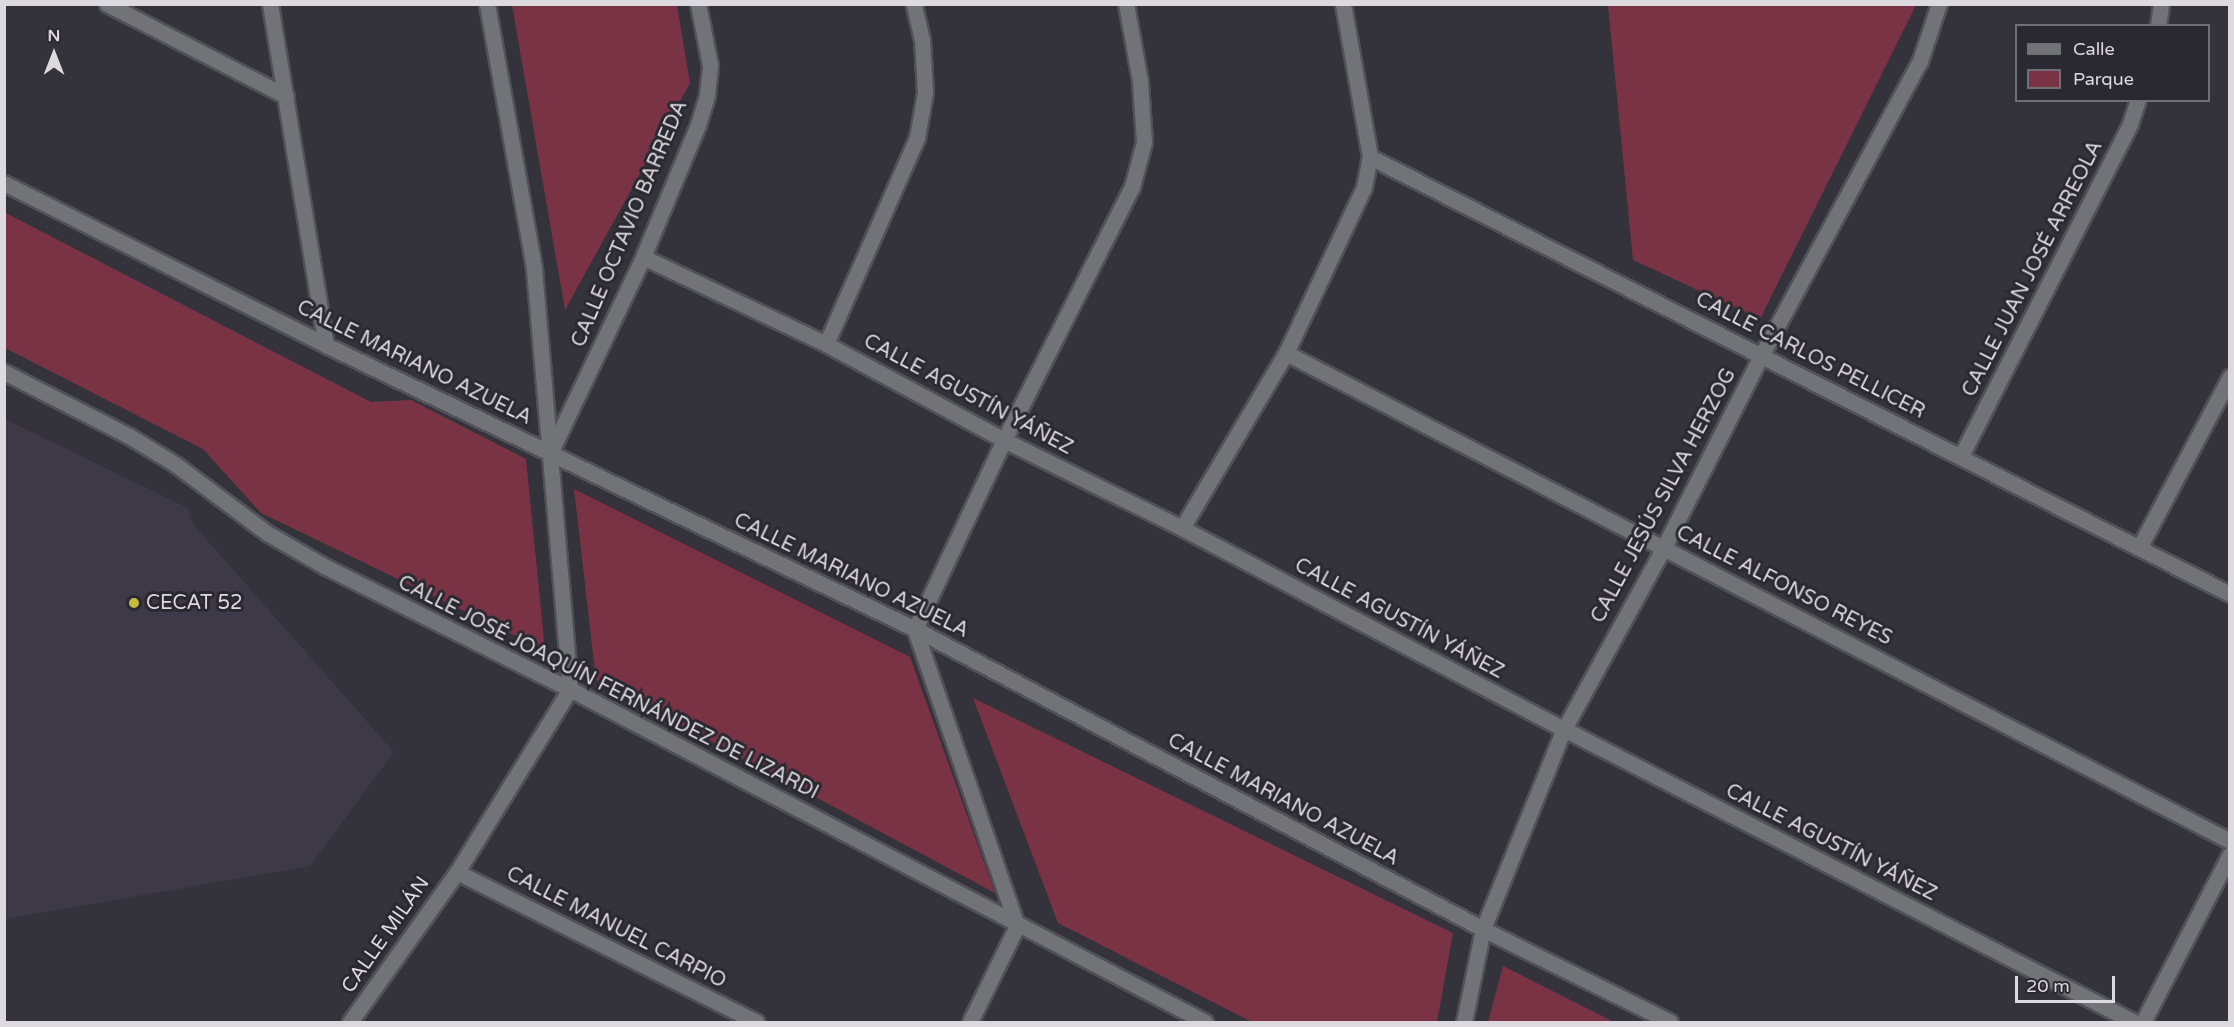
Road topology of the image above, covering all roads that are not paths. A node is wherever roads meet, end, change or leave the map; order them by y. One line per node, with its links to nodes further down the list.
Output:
1 (107, 4): 11 (street)
2 (270, 4): 11 (street)
3 (487, 4): 23 (street)
4 (698, 4): 15 (street, CALLE OCTAVIO BARREDA)
5 (914, 4): 16 (street)
6 (1126, 4): 22 (street)
7 (1343, 4): 13 (street)
8 (1940, 4): 19 (street, CALLE JESÚS SILVA HERZOG)
9 (2161, 4): 10 (street)
10 (2158, 24)
11 (286, 96): 17 (street)
12 (2137, 102): 24 (street, CALLE JUAN JOSÉ ARREOLA)
13 (1370, 157): 18 (street); 19 (street, CALLE CARLOS PELLICER)
14 (4, 183): 17 (street, CALLE MARIANO AZUELA)
15 (643, 257): 16 (street, CALLE AGUSTÍN YÁÑEZ); 23 (street, CALLE OCTAVIO BARREDA)
16 (826, 344): 22 (street, CALLE AGUSTÍN YÁÑEZ)
17 (326, 345): 23 (street, CALLE MARIANO AZUELA)
18 (1286, 353): 25 (street); 26 (street, CALLE ALFONSO REYES)
19 (1761, 356): 24 (street, CALLE CARLOS PELLICER); 26 (street, CALLE JESÚS SILVA HERZOG)
20 (4, 372): 30 (street, CALLE JOSÉ JOAQUÍN FERNÁNDEZ DE LIZARDI)
21 (2229, 377): 27 (street)
22 (1004, 440): 25 (street, CALLE AGUSTÍN YÁÑEZ); 29 (street)
23 (551, 452): 29 (street, CALLE MARIANO AZUELA); 30 (street)
24 (1961, 456): 27 (street, CALLE CARLOS PELLICER)
25 (1182, 528): 31 (street, CALLE AGUSTÍN YÁÑEZ)
26 (1664, 547): 31 (street, CALLE JESÚS SILVA HERZOG); 32 (street, CALLE ALFONSO REYES)
27 (2139, 548): 28 (street, CALLE CARLOS PELLICER)
28 (2229, 594)
29 (915, 629): 35 (street); 36 (street, CALLE MARIANO AZUELA)
30 (570, 689): 34 (street, CALLE MILÁN); 35 (street, CALLE JOSÉ JOAQUÍN FERNÁNDEZ DE LIZARDI)
31 (1564, 729): 36 (street, CALLE JESÚS SILVA HERZOG); 43 (street, CALLE AGUSTÍN YÁÑEZ)
32 (2229, 841)
33 (2229, 854): 44 (street)
34 (457, 872): 37 (street, CALLE MILÁN); 38 (street, CALLE MANUEL CARPIO)
35 (1017, 926): 39 (street); 40 (street, CALLE JOSÉ JOAQUÍN FERNÁNDEZ DE LIZARDI)
36 (1483, 930): 41 (street, CALLE JESÚS SILVA HERZOG); 42 (street, CALLE MARIANO AZUELA)
37 (350, 1023)
38 (756, 1023)
39 (970, 1023)
40 (1205, 1023)
41 (1464, 1023)
42 (1670, 1023)
43 (2134, 1023)
44 (2143, 1023)

